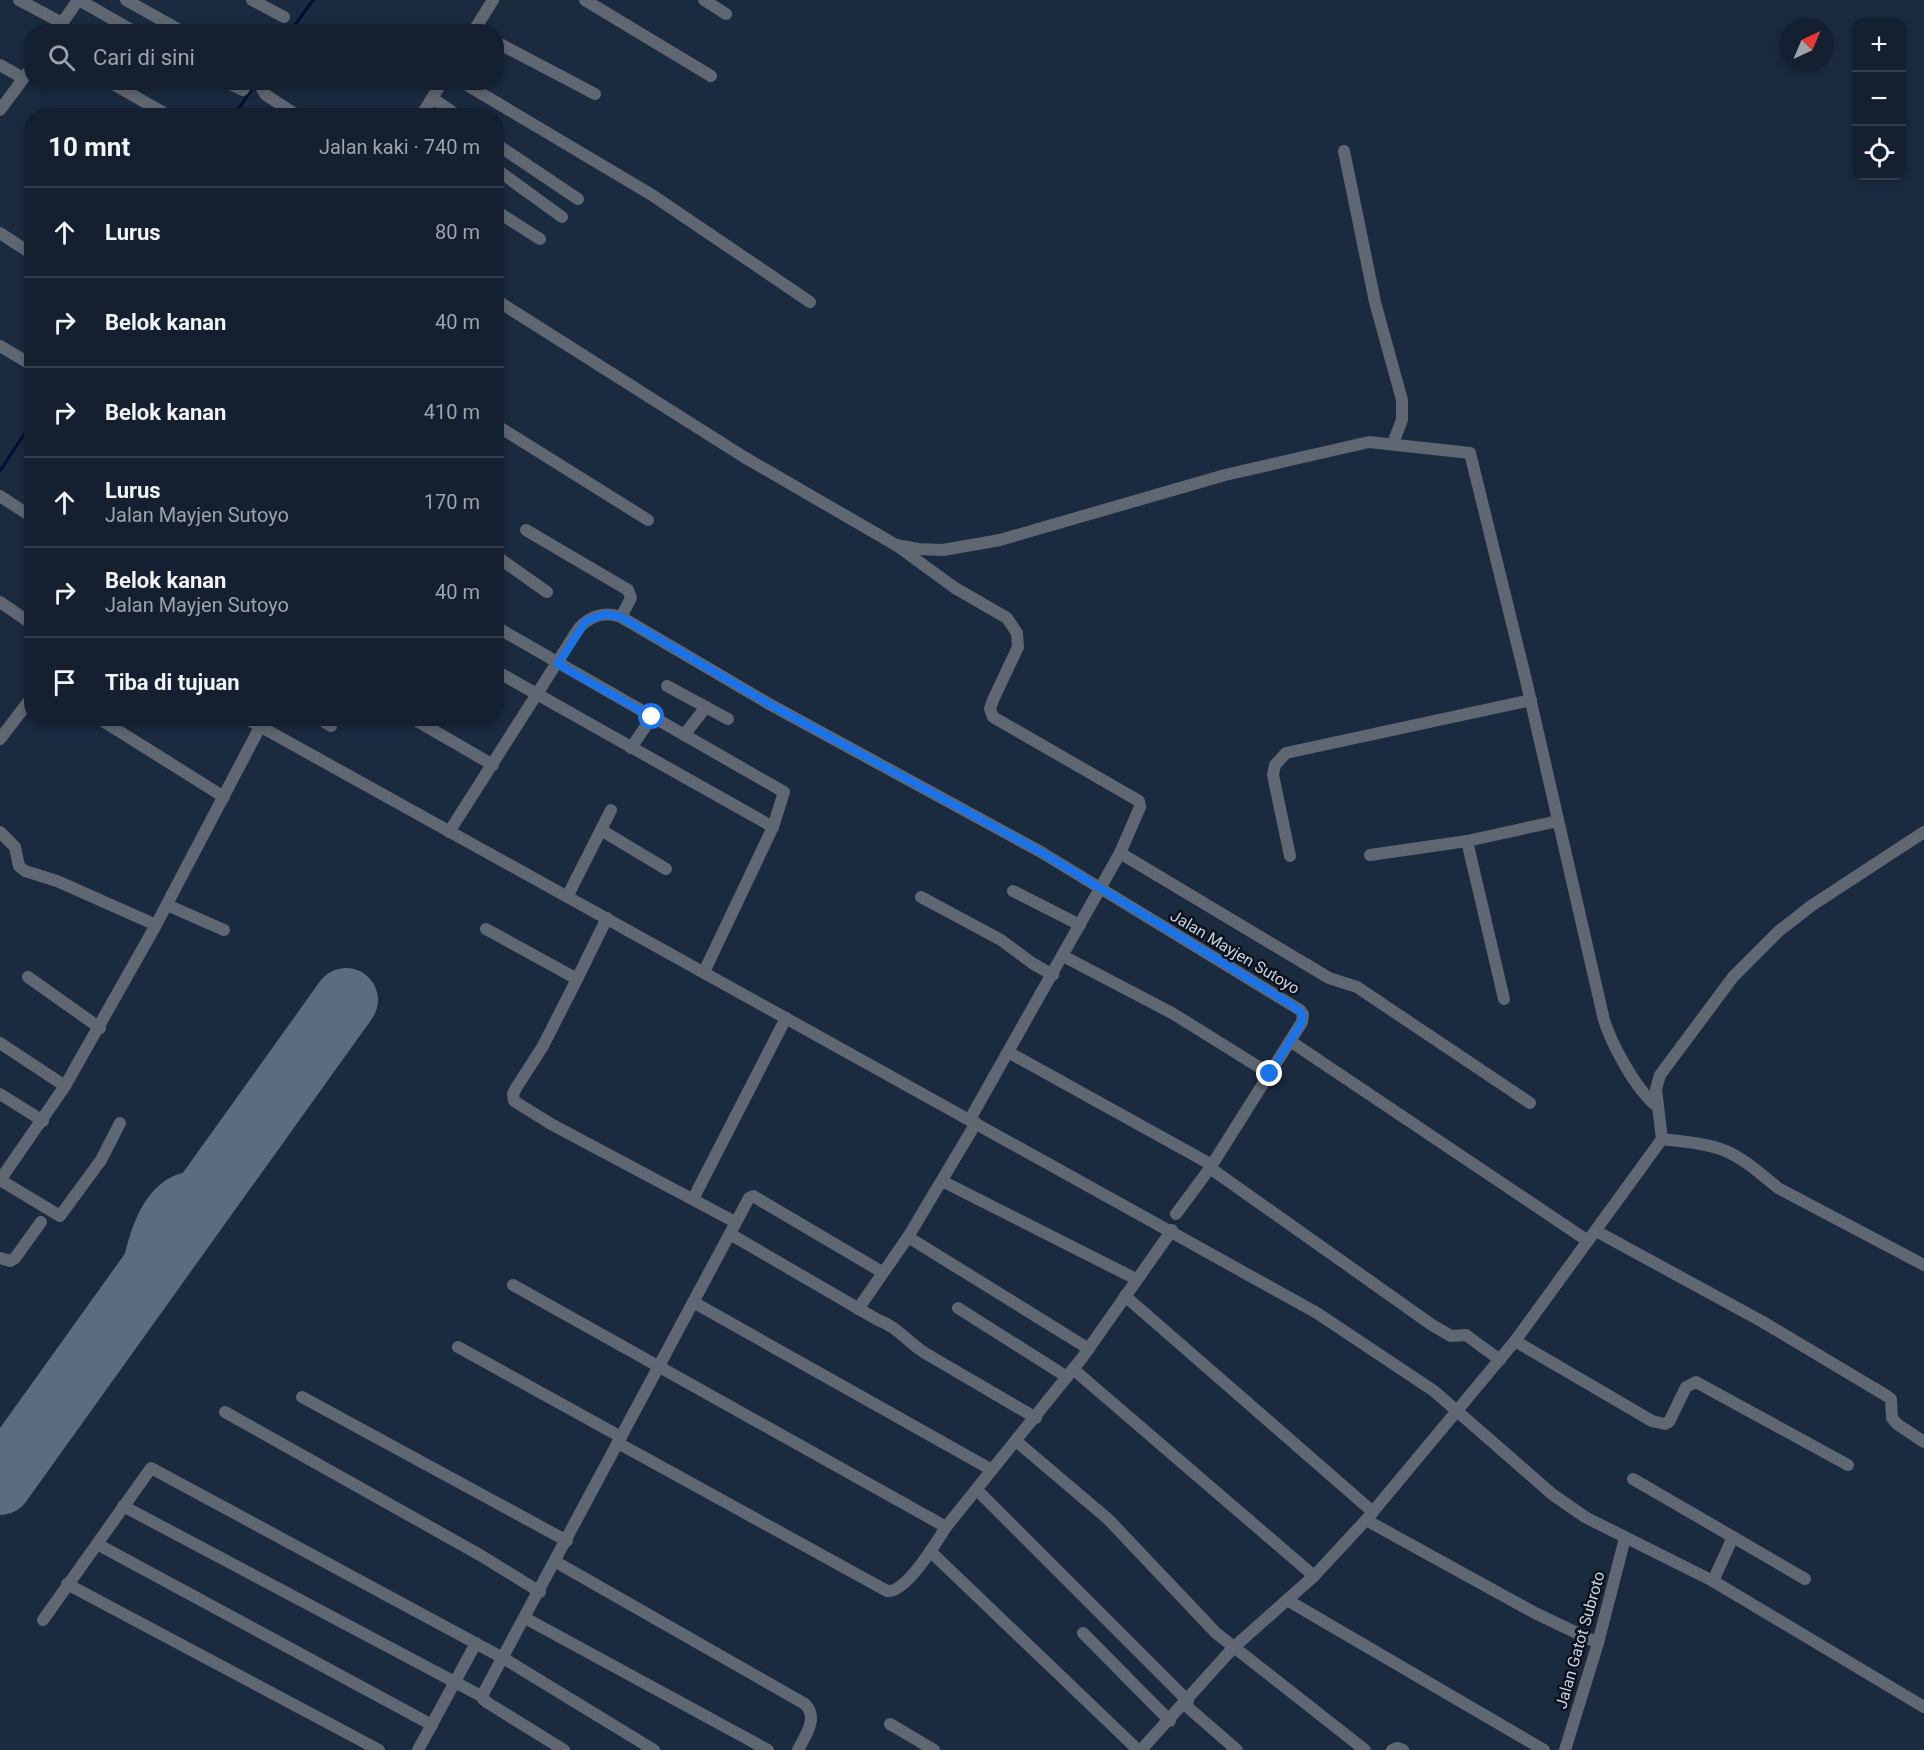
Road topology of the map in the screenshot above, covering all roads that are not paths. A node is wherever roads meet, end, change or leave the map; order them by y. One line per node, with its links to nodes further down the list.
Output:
1 (20, 0): 10 (street)
2 (78, 0): 11 (street); 12 (street)
3 (126, 0): 13 (street)
4 (252, 0): 9 (street)
5 (493, 0): 14 (street)
6 (585, 0): 17 (street)
7 (704, 0): 8 (street)
8 (721, 7)
9 (284, 17)
10 (55, 24)
11 (61, 24)
12 (121, 24)
13 (169, 24)
14 (478, 24)
15 (504, 46): 23 (street)
16 (0, 65): 18 (street)
17 (711, 76)
18 (24, 78): 29 (street)
19 (124, 90): 25 (street)
20 (264, 90): 26 (street)
21 (437, 90): 24 (street)
22 (475, 90): 39 (street)
23 (595, 94)
24 (432, 99): 27 (street); 28 (street)
25 (155, 108)
26 (288, 108)
27 (426, 108)
28 (446, 108)
29 (0, 110)
30 (504, 149): 33 (street)
31 (1344, 151): 44 (street)
32 (504, 175): 35 (street)
33 (578, 199)
34 (504, 216): 37 (street)
35 (562, 217)
36 (0, 233): 38 (street)
37 (540, 239)
38 (24, 249)
39 (810, 302)
40 (504, 305): 49 (street)
41 (0, 346): 42 (street)
42 (24, 360)
43 (504, 430): 47 (street)
44 (1393, 443): 49 (street); 60 (street)
45 (0, 496): 46 (street)
46 (24, 512)
47 (648, 520)
48 (526, 530): 53 (street)
49 (896, 545): 82 (street)
50 (504, 562): 51 (street)
51 (548, 592)
52 (0, 602): 54 (street)
53 (621, 617): 56 (street); 86 (street, Jalan Mayjen Sutoyo)
54 (24, 618)
55 (504, 632): 56 (street)
56 (558, 664): 59 (street); 63 (street)
57 (504, 676): 59 (street)
58 (667, 686): 62 (street)
59 (538, 695): 71 (street); 72 (street)
60 (1531, 700): 75 (street); 84 (street)
61 (24, 707): 70 (street)
62 (706, 707): 64 (street); 69 (street)
63 (652, 717): 69 (street); 71 (street)
64 (728, 719)
65 (111, 726): 73 (street)
66 (251, 726): 73 (street)
67 (260, 726): 79 (street)
68 (426, 726): 72 (street)
69 (684, 735): 76 (street)
70 (0, 739)
71 (632, 748): 76 (street)
72 (493, 765): 79 (street)
73 (224, 797): 90 (street)
74 (611, 810): 77 (street)
75 (1558, 820): 81 (street); 111 (street)
76 (773, 827): 97 (street)
77 (601, 830): 85 (street); 88 (street)
78 (0, 832): 92 (street)
79 (449, 832): 88 (street)
80 (1924, 832): 111 (street)
81 (1467, 841): 83 (street); 101 (street)
82 (1120, 853): 86 (street); 110 (street)
83 (1370, 855)
84 (1290, 856)
85 (666, 868)
86 (1099, 889): 93 (street); 104 (street, Jalan Mayjen Sutoyo)
87 (1013, 891): 93 (street)
88 (567, 897): 91 (street)
89 (921, 897): 98 (street)
90 (167, 905): 92 (street); 95 (street)
91 (607, 918): 97 (street); 100 (street)
92 (156, 925): 103 (street)
93 (1080, 925): 96 (street)
94 (486, 929): 100 (street)
95 (224, 930)
96 (1063, 956): 98 (street); 107 (street)
97 (704, 972): 102 (street)
98 (1053, 975): 106 (street)
99 (28, 977): 103 (street)
100 (577, 979): 119 (street)
101 (1504, 999)
102 (786, 1018): 113 (street); 119 (street)
103 (100, 1028): 108 (street)
104 (1290, 1041): 107 (street, Jalan Mayjen Sutoyo); 126 (street)
105 (0, 1043): 108 (street)
106 (1008, 1052): 113 (street); 116 (street)
107 (1270, 1074): 116 (street, Jalan Mayjen Sutoyo)
108 (65, 1086): 112 (street)
109 (0, 1094): 112 (street)
110 (1530, 1103)
111 (1657, 1106): 115 (street)
112 (43, 1120): 117 (street)
113 (973, 1121): 118 (street); 122 (street)
114 (120, 1123): 117 (street)
115 (1662, 1139): 123 (street); 128 (street)
116 (1211, 1166): 122 (street, Jalan Mayjen Sutoyo); 139 (street)
117 (0, 1180)
118 (942, 1181): 125 (street); 130 (street)
119 (693, 1199): 120 (street)
120 (730, 1219): 124 (street); 129 (street)
121 (41, 1221): 127 (street)
122 (1169, 1229): 130 (street, Jalan Mayjen Sutoyo); 143 (street)
123 (1596, 1231): 126 (street); 148 (street)
124 (730, 1234): 133 (street); 135 (street)
125 (908, 1237): 129 (street); 138 (street)
126 (1588, 1241): 136 (street)
127 (0, 1258)
128 (1924, 1265)
129 (882, 1272): 135 (street)
130 (1136, 1279): 132 (street, Jalan Mayjen Sutoyo)
131 (513, 1285): 140 (street)
132 (1125, 1296): 138 (street, Jalan Mayjen Sutoyo); 154 (street)
133 (693, 1302): 140 (street); 150 (street)
134 (958, 1308): 141 (street)
135 (858, 1309): 145 (street)
136 (1515, 1341): 139 (street); 149 (street)
137 (458, 1347): 146 (street)
138 (1089, 1348): 141 (street, Jalan Mayjen Sutoyo)
139 (1500, 1360): 143 (street)
140 (657, 1367): 146 (street); 155 (street)
141 (1070, 1373): 145 (street, Jalan Mayjen Sutoyo); 162 (street)
142 (302, 1397): 158 (street)
143 (1457, 1409): 154 (street); 157 (street)
144 (225, 1412): 166 (street)
145 (1036, 1418): 147 (street, Jalan Mayjen Sutoyo)
146 (615, 1436): 158 (street); 160 (street, Jalan Mayjen Sutoyo)
147 (1016, 1441): 150 (street, Jalan Mayjen Sutoyo); 173 (street)
148 (1924, 1442)
149 (1848, 1465)
150 (992, 1470): 152 (street, Jalan Mayjen Sutoyo)
151 (1633, 1479): 156 (street)
152 (977, 1490): 155 (street, Jalan Mayjen Sutoyo); 177 (street)
153 (123, 1506): 159 (street); 171 (street); 175 (street)
154 (1370, 1516): 162 (street); 172 (street)
155 (946, 1527): 160 (street, Jalan Mayjen Sutoyo)
156 (1733, 1537): 163 (street); 164 (street)
157 (1625, 1538): 164 (street); 172 (street, Jalan Gatot Subroto)
158 (567, 1541): 161 (street)
159 (97, 1544): 165 (street); 181 (street)
160 (930, 1551): 189 (street)
161 (556, 1562): 166 (street); 187 (street)
162 (1314, 1576): 167 (street)
163 (1805, 1579)
164 (1713, 1581): 178 (street)
165 (67, 1584): 169 (street); 182 (street)
166 (533, 1587): 168 (street)
167 (1287, 1600): 173 (street); 194 (street)
168 (525, 1618): 174 (street); 186 (street)
169 (43, 1620)
170 (1083, 1633): 179 (street)
171 (476, 1643): 174 (street); 175 (street)
172 (1598, 1643): 195 (street, Jalan Gatot Subroto)
173 (1233, 1648): 177 (street); 191 (street)
174 (503, 1658): 176 (street); 185 (street)
175 (454, 1683): 176 (street); 181 (street)
176 (483, 1696): 184 (street)
177 (1186, 1702): 179 (street); 190 (street)
178 (1924, 1707)
179 (1170, 1720): 189 (street)
180 (891, 1724): 188 (street)
181 (432, 1725): 183 (street)
182 (379, 1750)
183 (418, 1750)
184 (564, 1750)
185 (654, 1750)
186 (768, 1750)
187 (798, 1750)
188 (934, 1750)
189 (1140, 1750)
190 (1237, 1750)
191 (1365, 1750)
192 (1392, 1750): 193 (street)
193 (1403, 1750)
194 (1544, 1750)
195 (1565, 1750)

